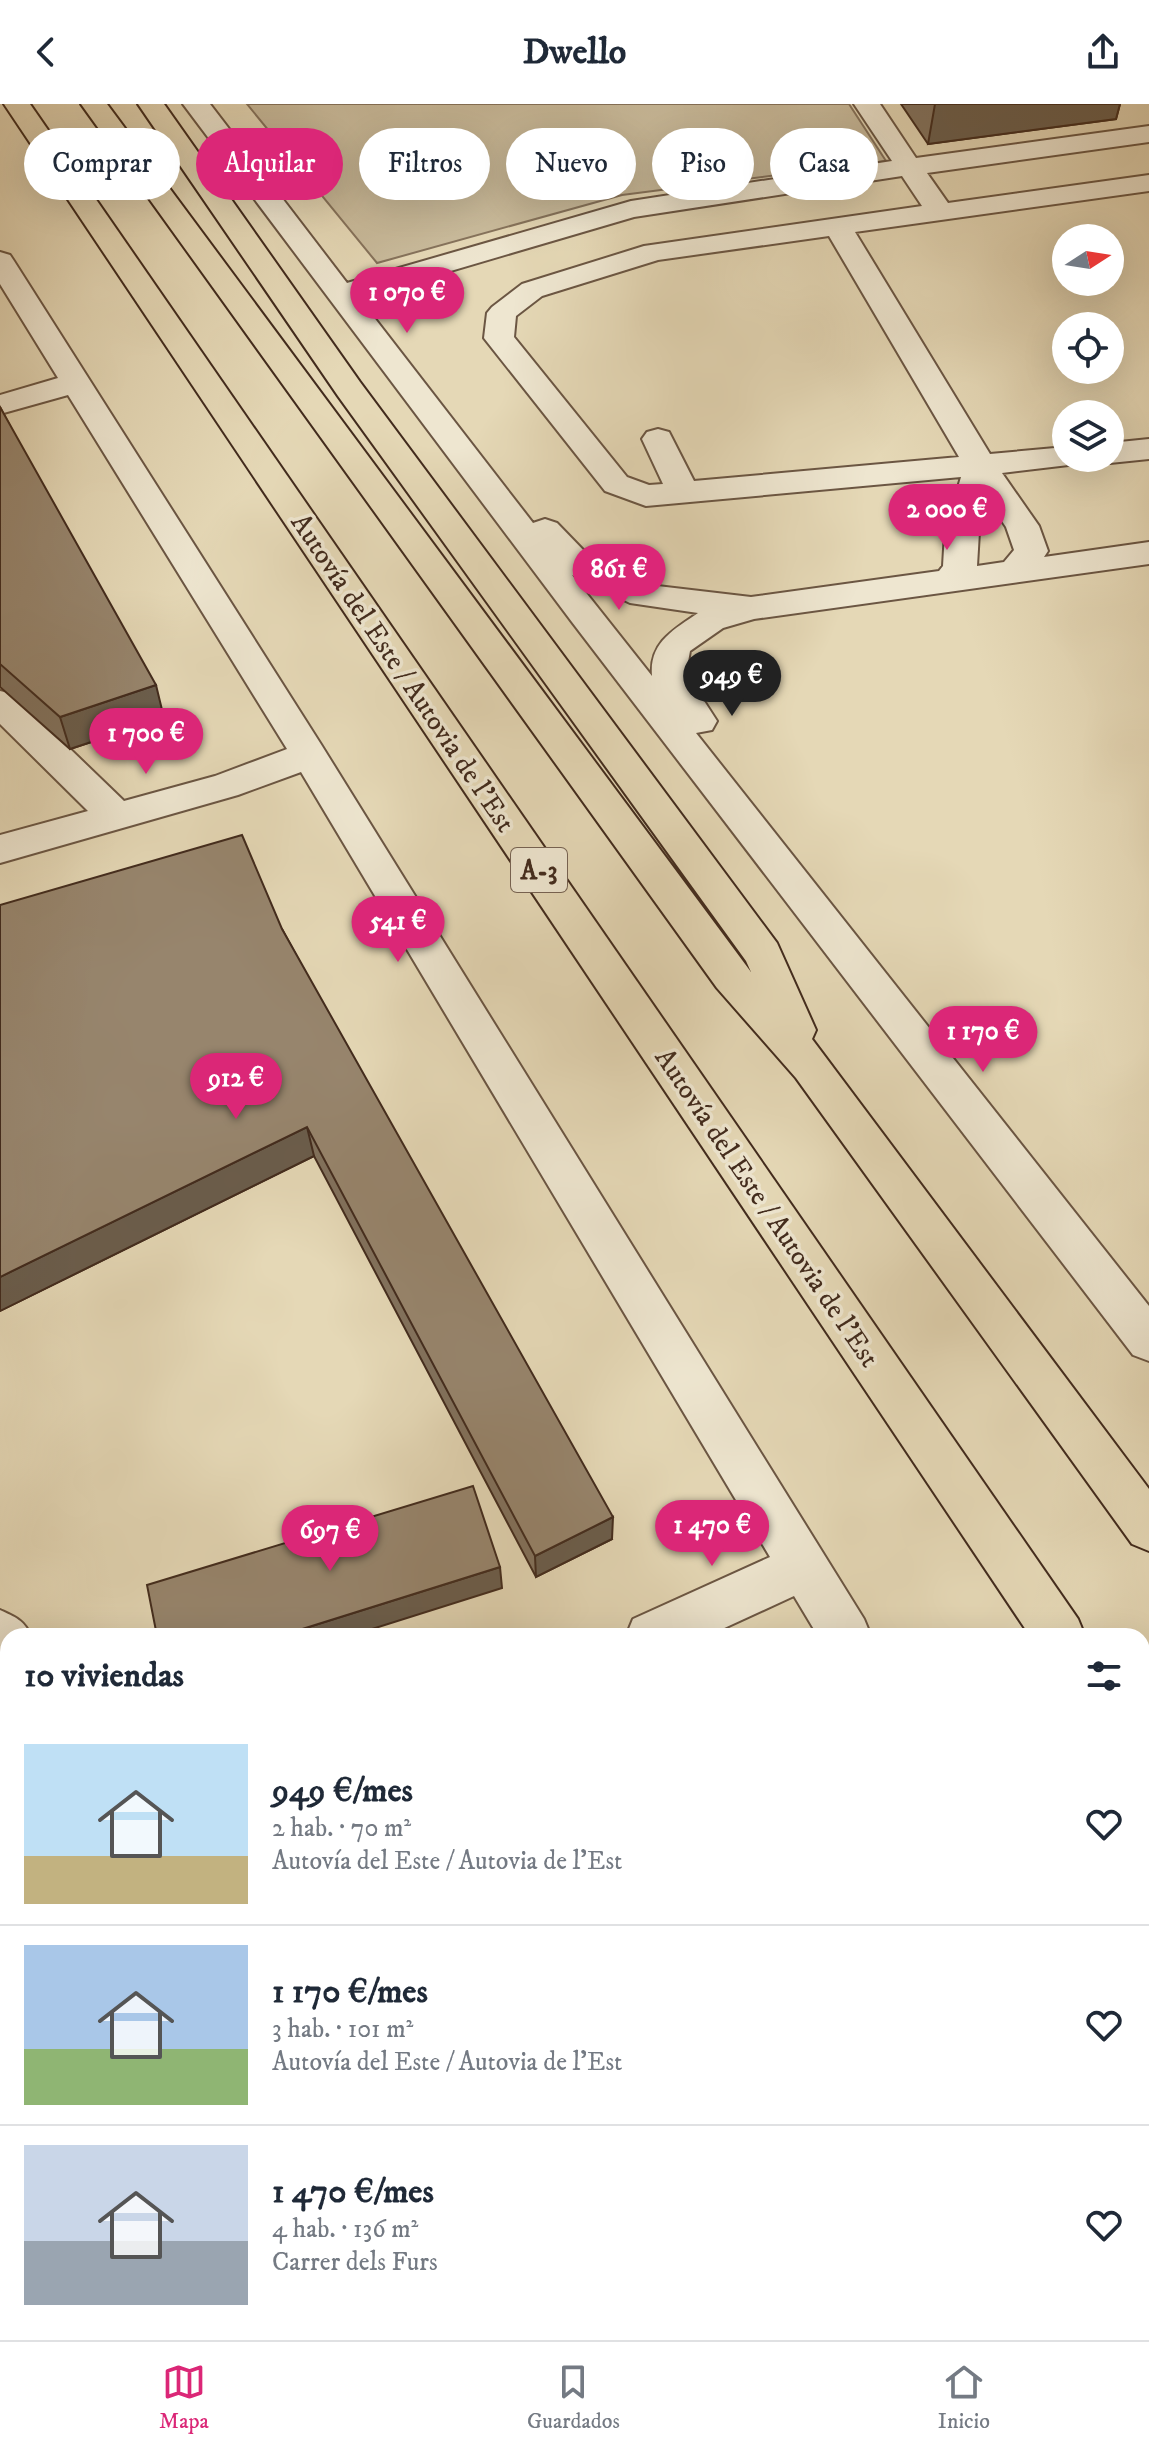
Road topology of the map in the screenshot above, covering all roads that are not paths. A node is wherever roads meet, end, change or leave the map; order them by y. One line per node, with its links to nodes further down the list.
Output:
1 (17, 104): 39 (highway, Autovía del Este / Autovia de l'Est / A-3)
2 (94, 104): 33 (highway)
3 (151, 104): 33 (highway)
4 (196, 104): 12 (street)
5 (867, 104): 7 (street)
6 (1149, 134): 7 (street)
7 (909, 167): 9 (street); 12 (street)
8 (1149, 183): 9 (street)
9 (940, 212): 10 (street)
10 (838, 227): 20 (street); 21 (street)
11 (0, 261): 13 (street)
12 (341, 294): 15 (street)
13 (75, 383): 14 (street); 29 (street)
14 (0, 405)
15 (429, 409): 25 (street); 26 (street)
16 (658, 439): 21 (street)
17 (1149, 449): 18 (street)
18 (1124, 452)
19 (1052, 458): 20 (street)
20 (980, 465): 21 (street); 23 (street); 24 (street)
21 (683, 493)
22 (1149, 553): 23 (street)
23 (1015, 571): 24 (street)
24 (950, 580): 25 (street)
25 (752, 608): 27 (street)
26 (584, 614): 27 (street); 31 (street)
27 (711, 620): 31 (street)
28 (7, 717): 30 (street)
29 (309, 755): 30 (street); 36 (street)
30 (116, 816): 32 (street)
31 (764, 848): 34 (street)
32 (0, 849)
33 (811, 1066): 35 (highway)
34 (1149, 1341)
35 (1149, 1528)
36 (803, 1567): 37 (street); 38 (street)
37 (669, 1628)
38 (841, 1628)
39 (1055, 1628)

